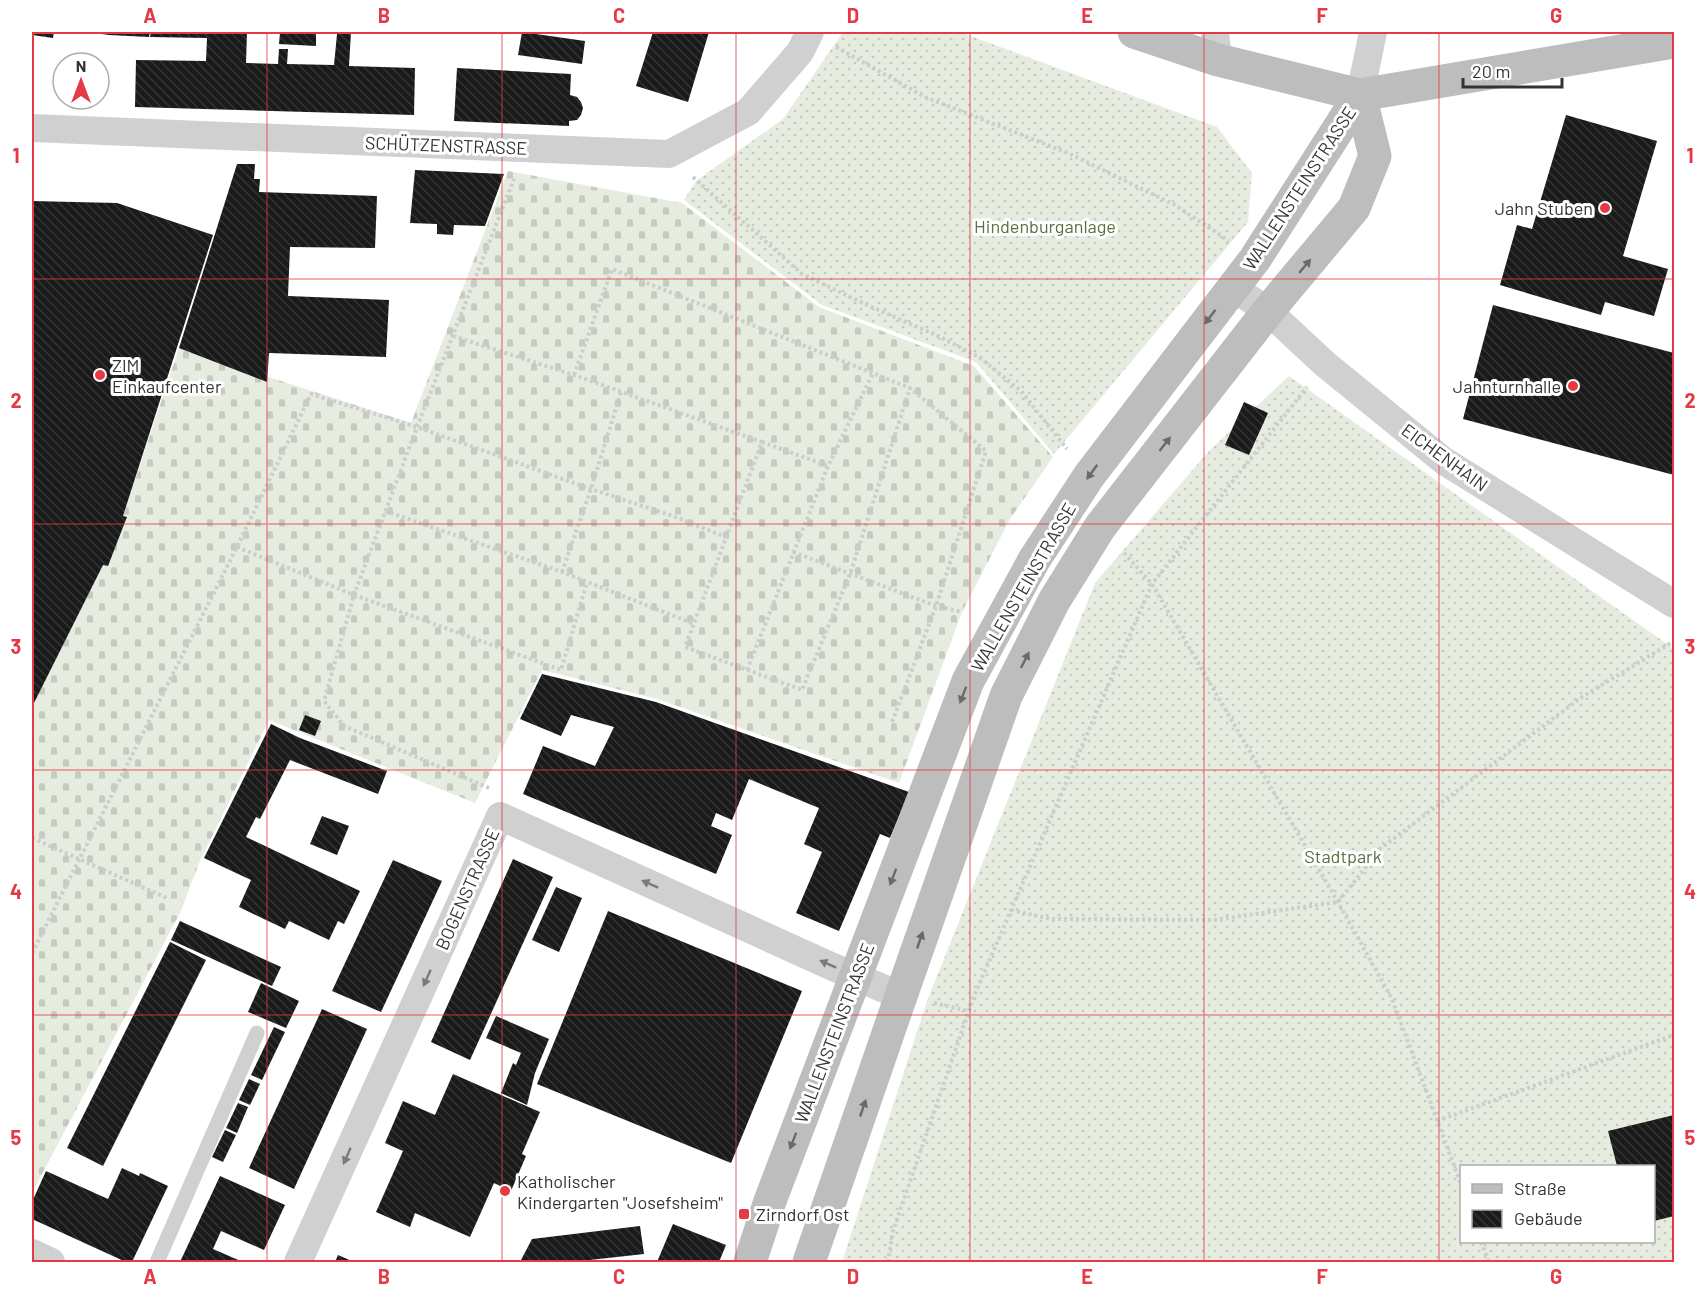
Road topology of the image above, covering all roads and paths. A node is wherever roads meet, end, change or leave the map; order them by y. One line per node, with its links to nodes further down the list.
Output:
1 (810, 32): 9 (street); 10 (path)
2 (1134, 32): 5 (main road)
3 (1373, 32): 6 (street)
4 (1674, 42): 6 (main road)
5 (1217, 46): 6 (main road)
6 (1360, 95): 10 (main road, WALLENSTEINSTRASSE); 12 (main road, WALLENSTEINSTRASSE, one-way to 6)
7 (32, 128): 8 (street, SCHÜTZENSTRASSE)
8 (526, 148): 9 (street, SCHÜTZENSTRASSE); 13 (path)
9 (669, 154): 22 (path)
10 (1255, 259): 11 (main road, WALLENSTEINSTRASSE)
11 (1232, 287): 12 (street, EICHENHAIN); 22 (main road, WALLENSTEINSTRASSE, one-way to 22)
12 (1268, 311): 14 (street, EICHENHAIN); 25 (main road, WALLENSTEINSTRASSE, one-way to 12)
13 (453, 336): 16 (path); 19 (path)
14 (1325, 364): 32 (path); 34 (street, EICHENHAIN)
15 (873, 373): 16 (path); 17 (path); 21 (path)
16 (574, 375): 18 (path)
17 (910, 388): 30 (path); 35 (path)
18 (621, 392): 20 (path); 23 (path)
19 (417, 427): 23 (path); 24 (path); 27 (path)
20 (762, 441): 21 (path); 26 (path)
21 (828, 466): 28 (path)
22 (1089, 476): 48 (main road, WALLENSTEINSTRASSE, one-way to 48)
23 (591, 489): 26 (path); 29 (path)
24 (385, 511): 29 (path); 33 (path)
25 (1100, 527): 32 (path); 49 (main road, WALLENSTEINSTRASSE, one-way to 25)
26 (726, 537): 37 (path)
27 (237, 547): 33 (path); 43 (path)
28 (793, 552): 30 (path); 39 (path)
29 (562, 572): 31 (path)
30 (850, 574): 35 (path); 39 (path)
31 (587, 582): 33 (path); 37 (path)
32 (1152, 584): 45 (path); 46 (path)
33 (354, 595): 41 (path)
34 (1674, 604)
35 (936, 606): 36 (path); 40 (path)
36 (962, 612)
37 (693, 624): 39 (path)
38 (1674, 641): 45 (path)
39 (747, 670)
40 (892, 722)
41 (500, 816): 48 (street, BOGENSTRASSE, one-way to 41); 60 (street, BOGENSTRASSE, one-way to 60)
42 (32, 838): 43 (path)
43 (79, 859): 44 (path); 47 (path)
44 (169, 899)
45 (1338, 903): 46 (path); 53 (path)
46 (1011, 910): 50 (path)
47 (32, 953)
48 (855, 976): 49 (street, BOGENSTRASSE); 61 (main road, WALLENSTEINSTRASSE, one-way to 61)
49 (916, 999): 50 (path); 62 (main road, WALLENSTEINSTRASSE, one-way to 49)
50 (969, 1011): 63 (path)
51 (257, 1033): 59 (lane)
52 (1674, 1035): 53 (path)
53 (1437, 1121): 54 (path)
54 (1460, 1184)
55 (1481, 1243): 64 (path)
56 (32, 1253): 58 (street)
57 (1674, 1261): 65 (path)
58 (51, 1263)
59 (157, 1263)
60 (298, 1263)
61 (750, 1263)
62 (809, 1263)
63 (888, 1263)
64 (1489, 1263)
65 (1670, 1263)

